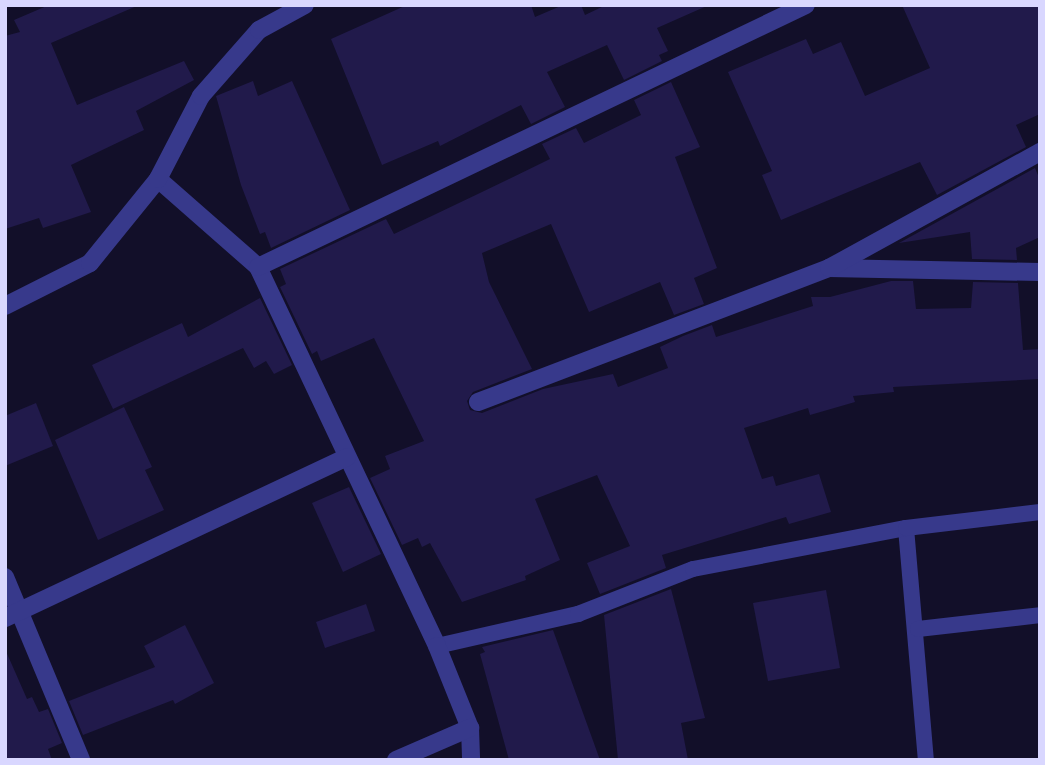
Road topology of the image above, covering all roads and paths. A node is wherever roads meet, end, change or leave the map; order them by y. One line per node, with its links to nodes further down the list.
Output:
1 (305, 5): 4 (street)
2 (806, 5): 5 (street)
3 (1040, 152): 6 (street)
4 (158, 179): 5 (street); 8 (street)
5 (258, 267): 10 (street)
6 (829, 268): 7 (street); 9 (street)
7 (1040, 272)
8 (5, 306)
9 (478, 402)
10 (347, 457): 14 (street); 17 (street)
11 (1040, 512): 12 (lane)
12 (906, 528): 16 (lane); 17 (lane)
13 (5, 577): 14 (street)
14 (13, 613): 19 (street)
15 (1040, 615): 16 (lane)
16 (918, 629): 22 (lane)
17 (438, 646): 18 (street)
18 (470, 728): 20 (street); 21 (street)
19 (81, 760)
20 (396, 760)
21 (471, 760)
22 (926, 760)

